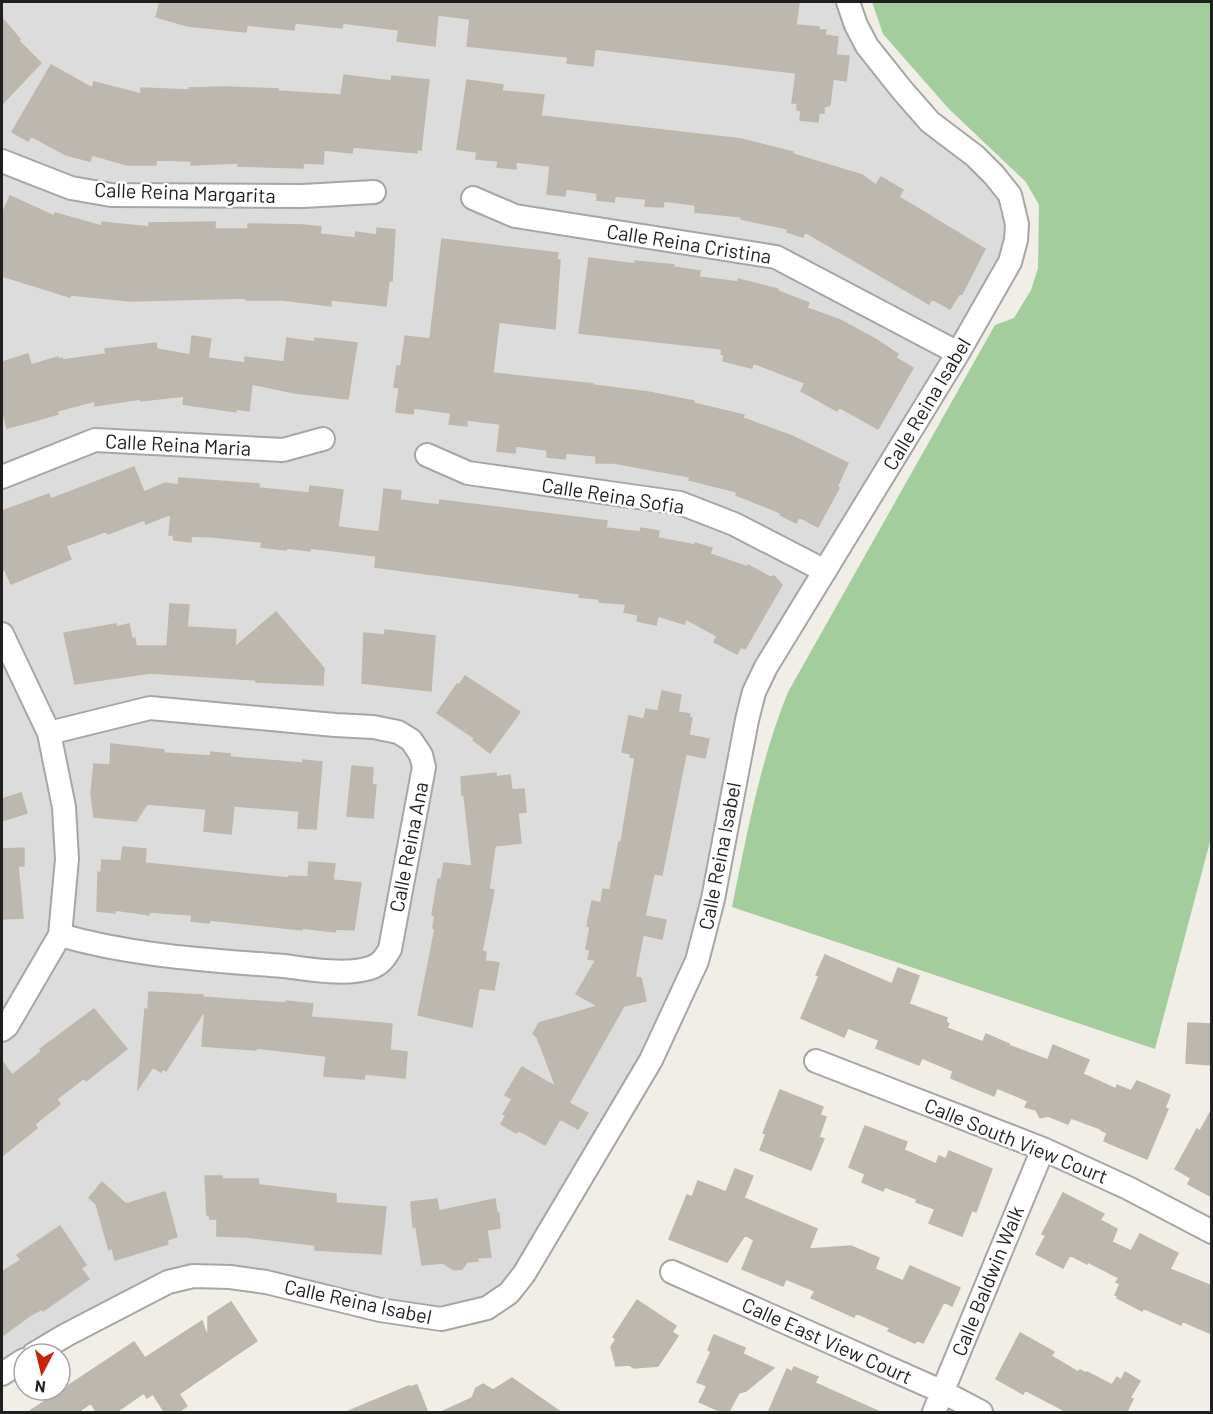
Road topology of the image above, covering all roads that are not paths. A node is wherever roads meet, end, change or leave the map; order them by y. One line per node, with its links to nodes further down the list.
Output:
1 (848, 2): 5 (street, Calle Reina Isabel)
2 (2, 161): 3 (street, Calle Reina Margarita)
3 (374, 192)
4 (473, 198): 5 (street, Calle Reina Cristina)
5 (958, 353): 9 (street, Calle Reina Isabel)
6 (323, 439): 8 (street, Calle Reina Maria)
7 (427, 455): 9 (street, Calle Reina Sofia)
8 (2, 477)
9 (825, 571): 18 (street, Calle Reina Isabel)
10 (2, 634): 11 (street)
11 (49, 733): 12 (street); 12 (street, Calle Reina Ana)
12 (60, 935): 13 (street)
13 (2, 1030)
14 (816, 1061): 15 (street, Calle South View Court)
15 (1043, 1149): 16 (street, Calle South View Court); 19 (street, Calle Baldwin Walk)
16 (1212, 1232)
17 (672, 1272): 19 (street, Calle East View Court)
18 (54, 1342)
19 (943, 1392): 20 (street, Calle Baldwin Walk); 21 (street, Calle East View Court)
20 (933, 1413)
21 (981, 1413)

